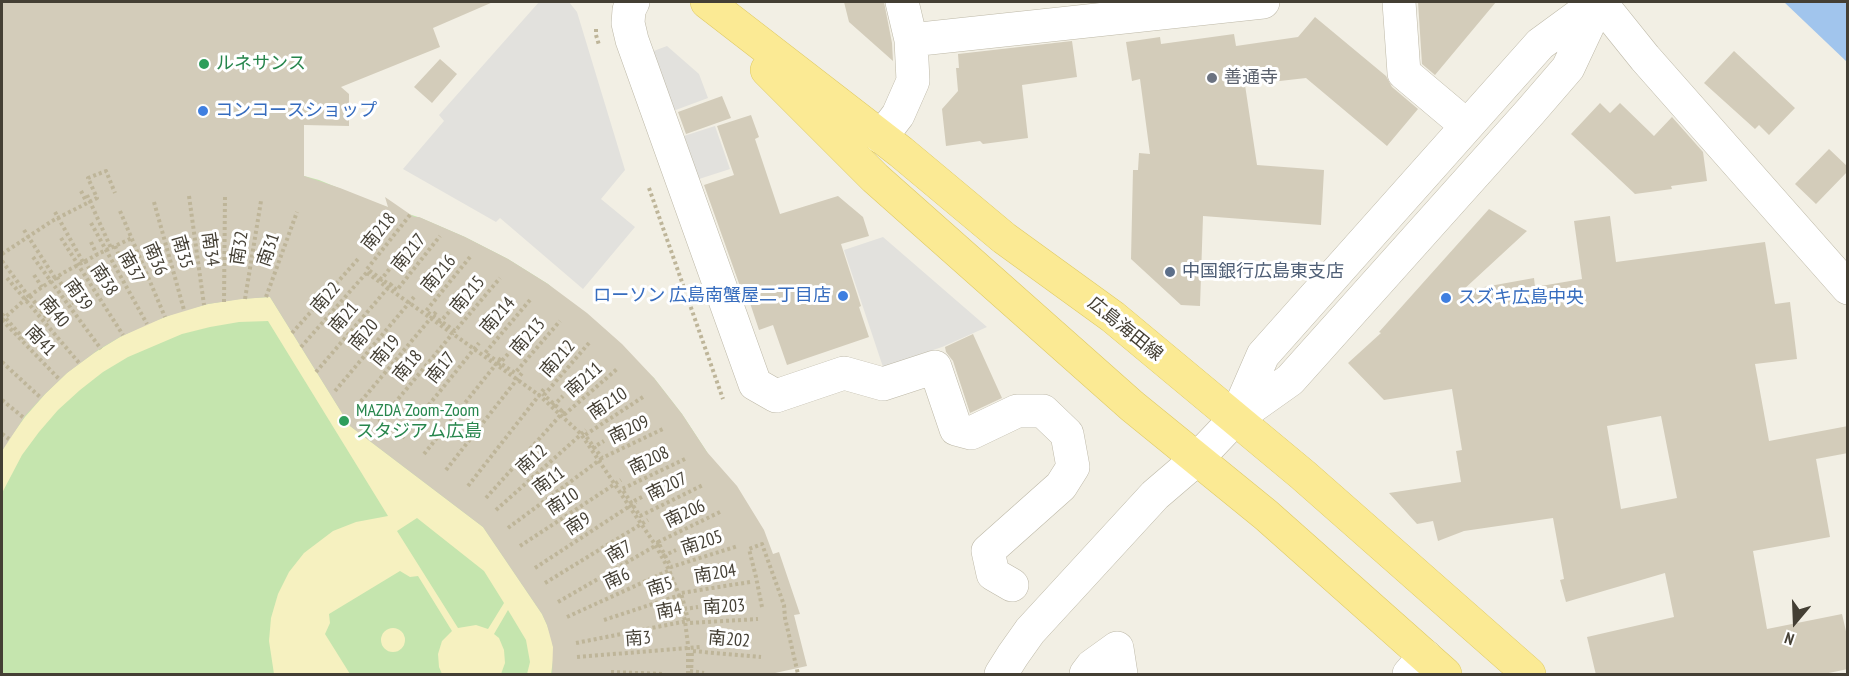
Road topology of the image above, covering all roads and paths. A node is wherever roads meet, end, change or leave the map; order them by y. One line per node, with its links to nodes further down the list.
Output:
1 (633, 2): 130 (street)
2 (697, 2): 105 (main road)
3 (707, 2): 10 (main road, 広島海田線)
4 (902, 2): 8 (street)
5 (1263, 2): 8 (street)
6 (1399, 2): 9 (street)
7 (1599, 2): 9 (street); 49 (street); 93 (street)
8 (911, 39): 10 (street)
9 (1467, 126): 93 (street)
10 (881, 137): 93 (main road, 広島海田線)
11 (81, 191): 16 (path)
12 (115, 193): 31 (path)
13 (87, 195): 29 (path)
14 (189, 196): 57 (path, 南34)
15 (225, 196): 55 (path)
16 (86, 201)
17 (261, 201): 53 (path, 南32)
18 (154, 202): 58 (path, 南35)
19 (120, 211): 61 (path, 南36)
20 (55, 212): 37 (path)
21 (297, 212): 51 (path, 南31)
22 (410, 215): 38 (path, 南218)
23 (91, 223): 66 (path, 南37)
24 (24, 230): 43 (path)
25 (440, 236): 45 (path, 南217)
26 (61, 238): 69 (path, 南38)
27 (132, 238): 29 (path)
28 (91, 242): 32 (path)
29 (113, 247): 32 (path); 41 (path)
30 (406, 248): 45 (path)
31 (2, 254)
32 (97, 255): 37 (path)
33 (33, 257): 74 (path, 南39)
34 (470, 257): 65 (path, 南216)
35 (359, 258): 68 (path)
36 (2, 261): 50 (path)
37 (84, 261): 43 (path); 48 (path)
38 (370, 267): 45 (path); 73 (path, 南22)
39 (367, 273): 45 (path)
40 (34, 275): 47 (path)
41 (128, 275)
42 (7, 278): 78 (path, 南40)
43 (56, 278): 47 (path); 56 (path)
44 (500, 278): 67 (path, 南215)
45 (381, 281): 65 (path)
46 (393, 282): 80 (path, 南21)
47 (42, 287): 50 (path)
48 (100, 288)
49 (1848, 288)
50 (29, 296): 62 (path); 63 (path)
51 (266, 297)
52 (414, 297): 83 (path, 南20)
53 (245, 299)
54 (530, 300): 77 (path, 南214)
55 (224, 302)
56 (74, 304)
57 (204, 305)
58 (184, 310)
59 (436, 312): 89 (path, 南19)
60 (449, 312): 65 (path)
61 (165, 317)
62 (2, 318): 70 (path); 82 (path, 南41)
63 (49, 321)
64 (560, 321): 81 (path, 南213)
65 (440, 323): 67 (path); 77 (path)
66 (147, 324)
67 (457, 328): 94 (path, 南18)
68 (292, 333)
69 (123, 335)
70 (26, 340)
71 (479, 343): 98 (path, 南17)
72 (589, 343): 84 (path, 南212)
73 (301, 347)
74 (101, 349)
75 (508, 354): 77 (path)
76 (2, 362): 87 (path)
77 (500, 362): 81 (path); 90 (path); 102 (path)
78 (80, 364)
79 (617, 369): 91 (path, 南211)
80 (316, 372)
81 (519, 372): 106 (path, 南213)
82 (60, 380)
83 (335, 391)
84 (545, 391): 90 (path); 110 (path, 南212)
85 (563, 396): 90 (path)
86 (643, 397): 96 (path, 南210)
87 (41, 398)
88 (2, 400): 92 (path)
89 (357, 406)
90 (554, 406): 91 (path); 101 (path)
91 (567, 411): 112 (path, 南211)
92 (24, 418)
93 (1235, 419): 105 (street); 156 (main road, 広島海田線)
94 (379, 422)
95 (665, 428): 103 (path, 南209)
96 (587, 432): 101 (path); 114 (path, 南12)
97 (2, 434): 99 (path)
98 (402, 438)
99 (9, 439)
100 (604, 441): 101 (path)
101 (592, 448): 103 (path); 108 (path)
102 (424, 454)
103 (605, 456): 118 (path, 南11)
104 (685, 459): 113 (path, 南208)
105 (1197, 459): 147 (main road); 153 (street)
106 (446, 470)
107 (621, 480): 108 (path, 南10)
108 (615, 484): 113 (path); 120 (path, 南10)
109 (703, 485): 113 (path, 南207)
110 (468, 486)
111 (642, 497): 113 (path, 南9)
112 (486, 498)
113 (631, 504): 117 (path); 126 (path, 南9)
114 (496, 510)
115 (720, 512): 119 (path, 南206)
116 (648, 520): 117 (path)
117 (641, 524): 121 (path); 129 (path)
118 (508, 528)
119 (661, 541): 121 (path, 南7); 124 (path)
120 (520, 546)
121 (656, 546): 124 (path); 133 (path, 南7)
122 (738, 546): 125 (path, 南205)
123 (676, 550): 124 (path)
124 (663, 555): 125 (path); 127 (path)
125 (676, 566): 127 (path, 南6)
126 (535, 568)
127 (669, 570): 132 (path); 137 (path, 南6)
128 (750, 582): 131 (path, 南204)
129 (545, 583)
130 (1012, 585)
131 (687, 592): 132 (path, 南5); 136 (path)
132 (679, 595): 136 (path); 139 (path, 南5)
133 (558, 602)
134 (698, 607): 136 (path)
135 (762, 607): 152 (path)
136 (684, 609): 141 (path)
137 (567, 618)
138 (758, 618): 141 (path, 南203)
139 (604, 620)
140 (697, 620): 141 (path, 南4)
141 (688, 621): 142 (path, 南4); 144 (path)
142 (576, 643)
143 (701, 647): 144 (path, 南3)
144 (688, 649): 145 (path, 南3); 149 (path)
145 (577, 657)
146 (761, 657): 149 (path, 南202)
147 (1426, 668)
148 (610, 672): 151 (path)
149 (690, 673): 150 (path)
150 (704, 673)
151 (665, 675)
152 (798, 675)
153 (1001, 675)
154 (1086, 675): 155 (street)
155 (1121, 675)
156 (1529, 675)

